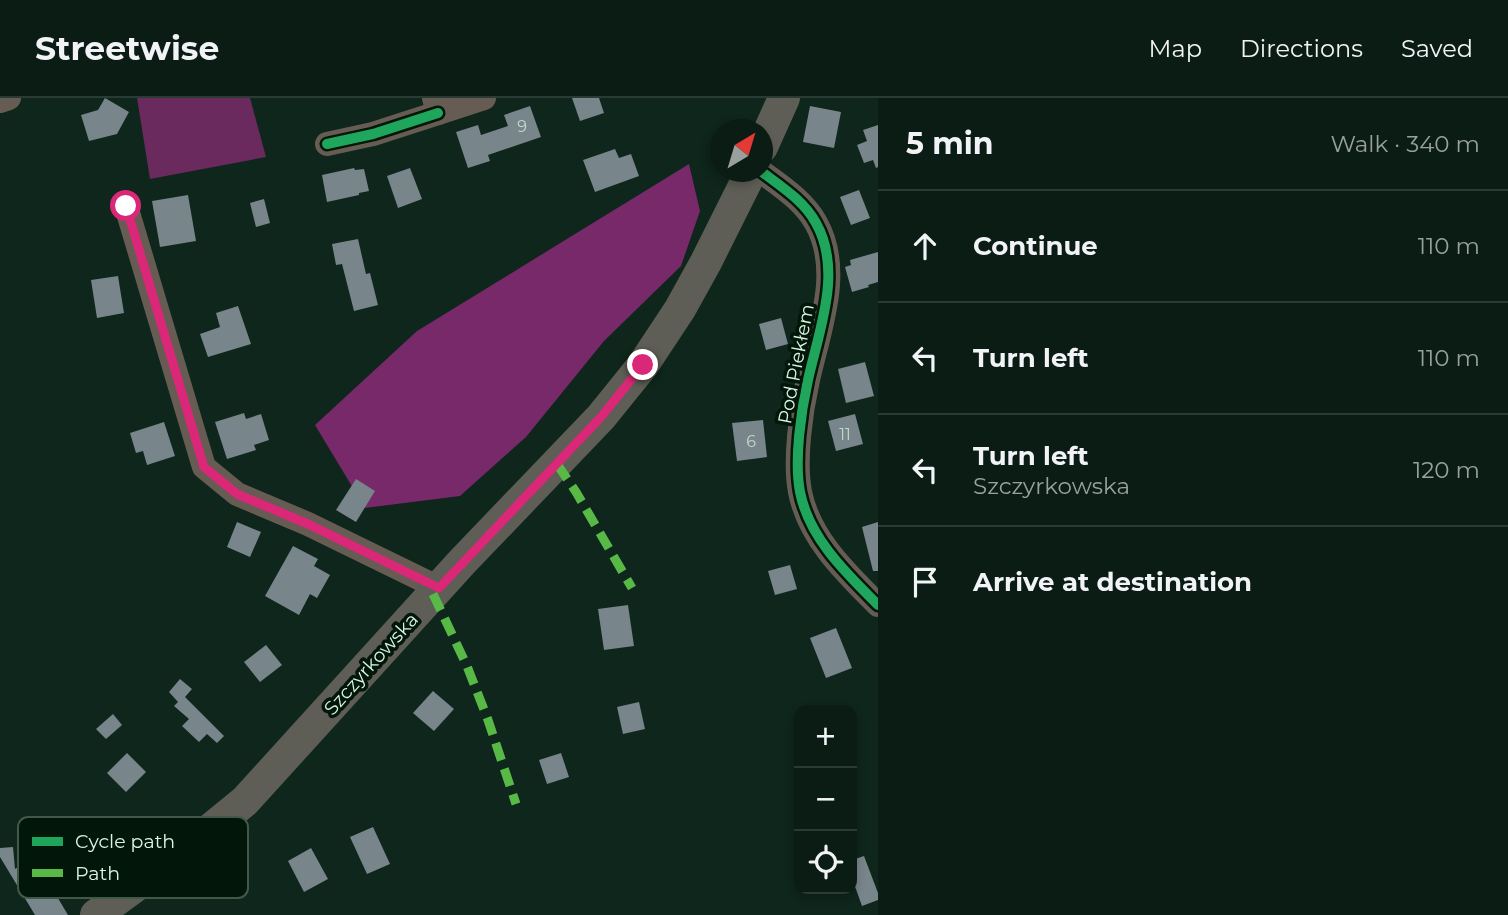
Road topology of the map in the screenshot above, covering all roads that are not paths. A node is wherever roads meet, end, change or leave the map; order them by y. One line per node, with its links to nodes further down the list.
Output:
1 (9, 98): 4 (street)
2 (484, 98): 5 (street)
3 (784, 98): 6 (main road)
4 (0, 101)
5 (436, 106): 7 (street)
6 (773, 122)
7 (327, 144)
8 (773, 181): 12 (street, Pod Piekłem)
9 (746, 182): 11 (main road, Szczyrkowska)
10 (126, 206): 11 (street)
11 (439, 588): 13 (main road, Szczyrkowska)
12 (878, 605)
13 (225, 817)
14 (119, 898): 15 (main road, Szczyrkowska)
15 (96, 915)

